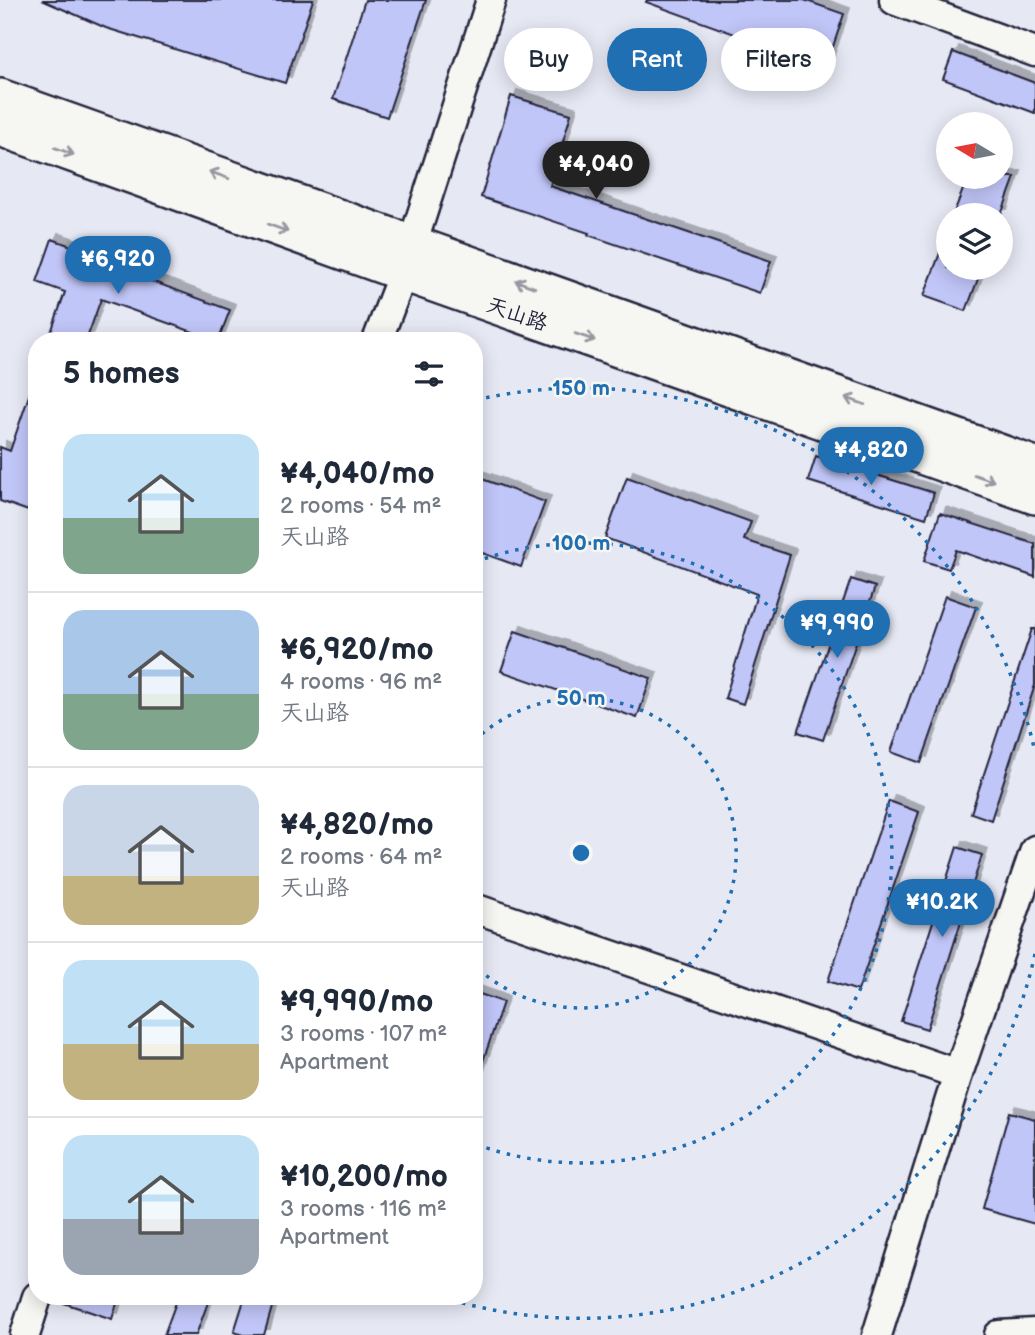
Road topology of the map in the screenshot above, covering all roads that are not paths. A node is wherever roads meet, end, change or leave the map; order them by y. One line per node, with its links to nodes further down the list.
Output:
1 (491, 0): 6 (street)
2 (894, 0): 3 (street)
3 (1035, 52)
4 (0, 97): 6 (main road, 天山路, one-way to 4)
5 (0, 128): 6 (main road, 天山路, one-way to 6)
6 (407, 258): 7 (street); 8 (main road, 天山路, one-way to 6); 9 (main road, 天山路, one-way to 9)
7 (380, 332)
8 (1035, 465)
9 (1035, 496)
10 (1035, 850): 12 (street)
11 (483, 911): 12 (street)
12 (958, 1074): 15 (street)
13 (34, 1305): 14 (street)
14 (24, 1335)
15 (877, 1335)

